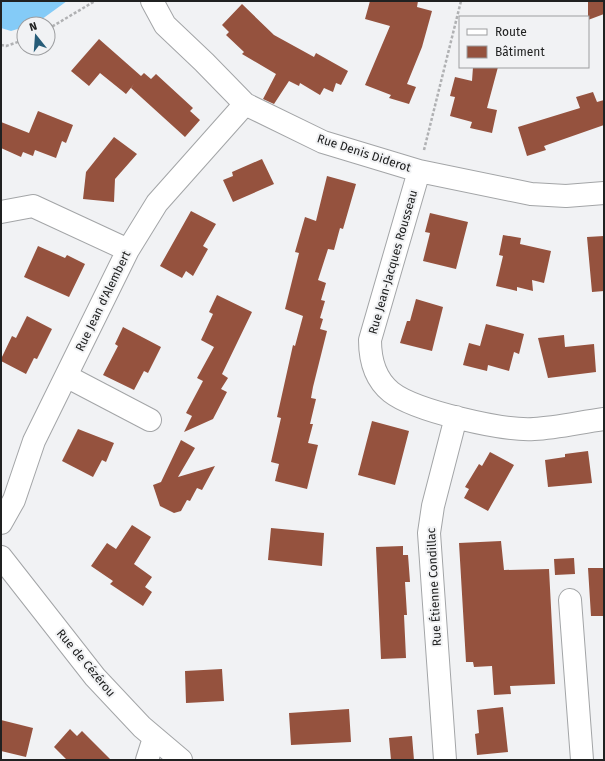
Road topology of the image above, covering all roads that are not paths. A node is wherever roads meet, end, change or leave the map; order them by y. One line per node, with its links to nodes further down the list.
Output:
1 (152, 1): 2 (street, Rue Denis Diderot)
2 (245, 104): 3 (street, Rue Denis Diderot); 6 (street, Rue Jean d'Alembert)
3 (419, 171): 4 (street, Rue Denis Diderot); 8 (street, Rue Jean-Jacques Rousseau)
4 (604, 193)
5 (1, 212): 6 (street)
6 (128, 250): 7 (street, Rue Jean d'Alembert)
7 (66, 376): 10 (street); 11 (street, Rue Jean d'Alembert)
8 (456, 417): 9 (street, Rue Jean-Jacques Rousseau); 17 (street, Rue Étienne Condillac)
9 (604, 419)
10 (150, 420)
11 (1, 523)
12 (1, 557): 14 (street, Rue de Cézérou)
13 (570, 600): 18 (street)
14 (154, 738): 15 (street); 16 (street, Rue de Cézérou)
15 (147, 760)
16 (181, 760)
17 (445, 760)
18 (582, 760)

